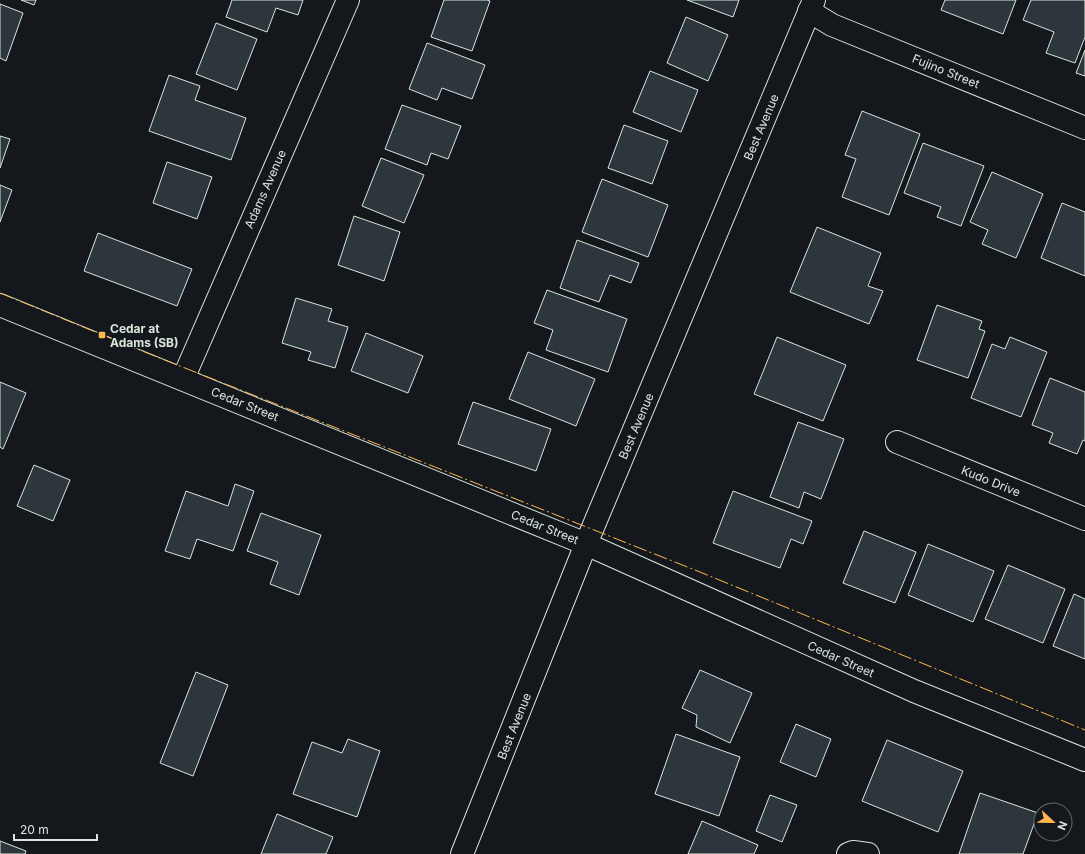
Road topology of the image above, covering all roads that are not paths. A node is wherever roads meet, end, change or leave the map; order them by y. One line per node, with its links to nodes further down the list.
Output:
1 (348, 0): 5 (street, Adams Avenue)
2 (812, 5): 3 (street, Fujino Street); 8 (street, Best Avenue)
3 (1085, 128)
4 (0, 305): 5 (street, Cedar Street)
5 (183, 379): 8 (street, Cedar Street)
6 (897, 442): 7 (street, Kudo Drive)
7 (1085, 519)
8 (586, 544): 9 (street, Cedar Street); 10 (street, Best Avenue)
9 (1085, 760)
10 (462, 854)
11 (848, 854): 12 (street)
12 (868, 854)

